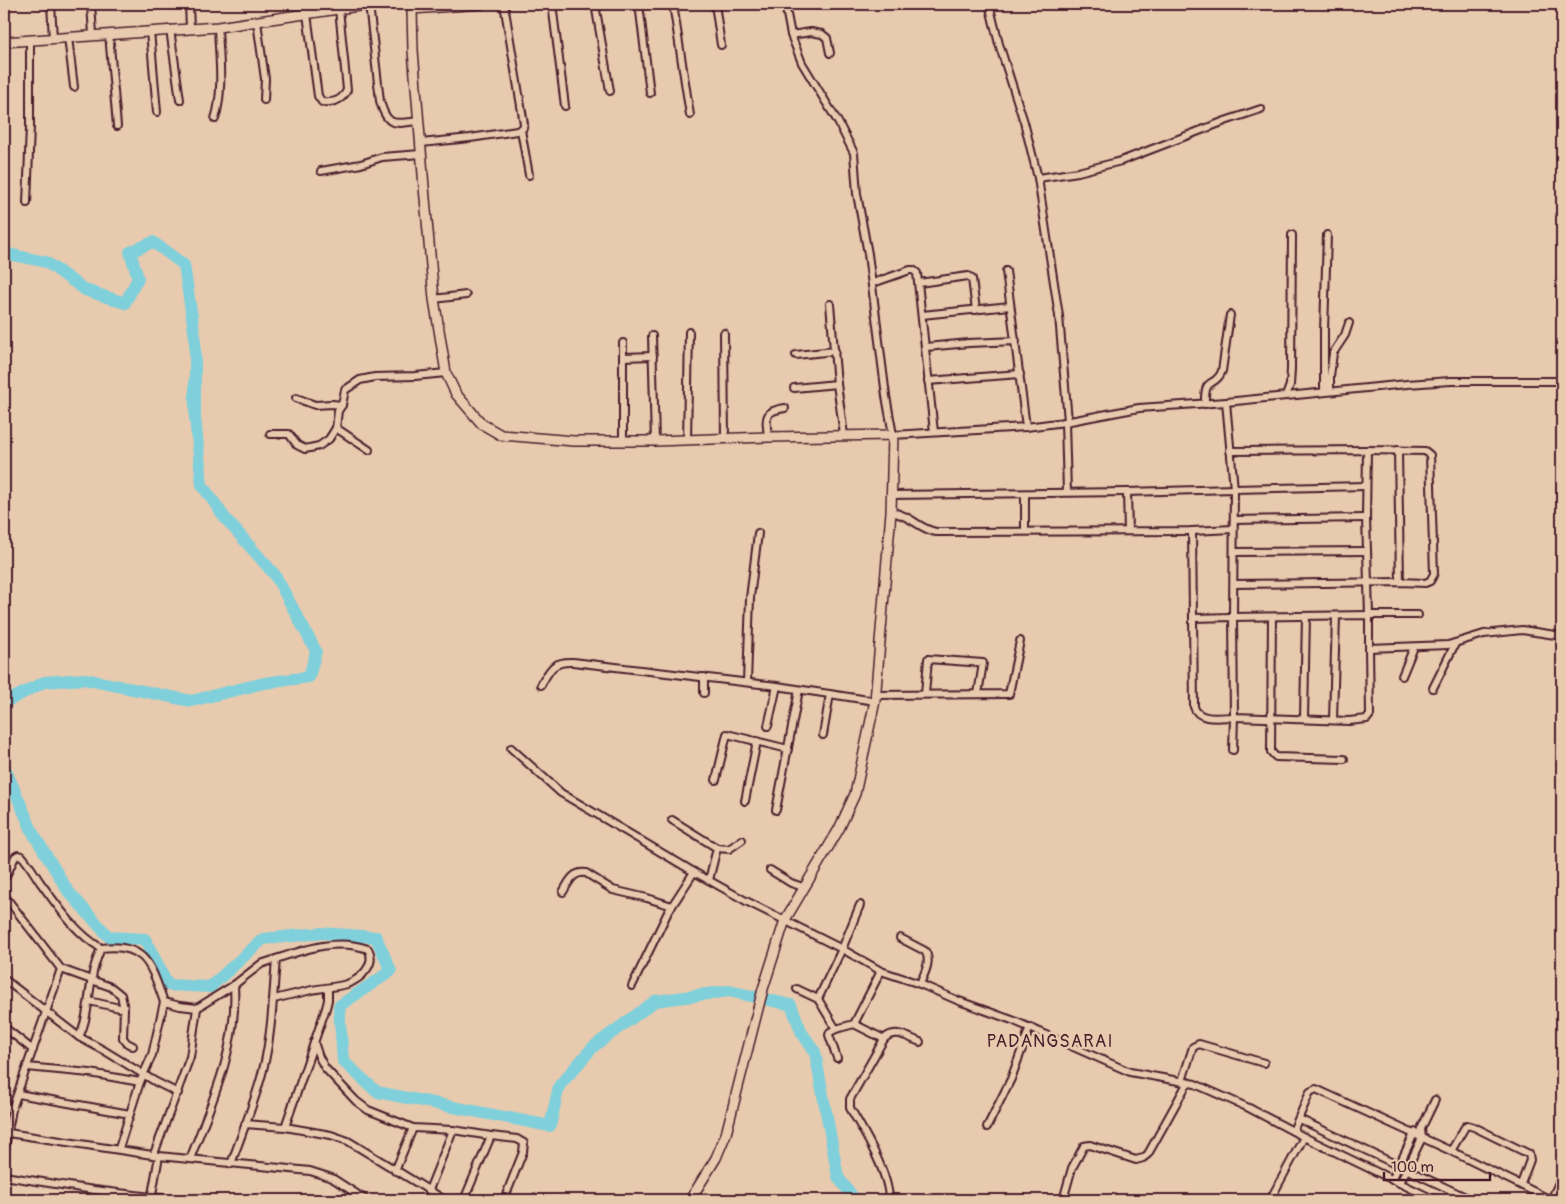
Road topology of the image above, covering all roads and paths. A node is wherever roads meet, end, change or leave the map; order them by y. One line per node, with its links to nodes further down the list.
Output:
1 (52, 4): 27 (street)
2 (91, 4): 23 (street)
3 (189, 4): 20 (street)
4 (370, 4): 16 (street); 42 (street)
5 (481, 4): 14 (street)
6 (504, 4): 44 (street)
7 (552, 4): 37 (street)
8 (595, 4): 33 (street)
9 (639, 4): 34 (street)
10 (673, 4): 40 (street)
11 (715, 4): 30 (street)
12 (785, 4): 25 (street)
13 (989, 4): 49 (street)
14 (457, 5): 15 (street)
15 (414, 6): 42 (street)
16 (339, 9): 17 (street); 17 (street)
17 (307, 14): 18 (street)
18 (258, 22): 19 (street); 36 (street)
19 (218, 27): 20 (street); 41 (street)
20 (190, 28): 21 (street)
21 (170, 29): 22 (street); 35 (street)
22 (150, 31): 24 (street); 39 (street)
23 (93, 34): 24 (street); 26 (street)
24 (109, 34): 43 (street)
25 (792, 35): 31 (street); 54 (street)
26 (68, 37): 27 (street); 32 (street)
27 (53, 39): 28 (street)
28 (30, 40): 29 (street); 50 (street)
29 (4, 42)
30 (721, 45)
31 (830, 53)
32 (74, 87)
33 (610, 91)
34 (650, 93)
35 (180, 100)
36 (264, 100)
37 (565, 106)
38 (1261, 109): 49 (street)
39 (157, 112)
40 (690, 115)
41 (215, 119)
42 (418, 121): 45 (street)
43 (117, 126)
44 (521, 130): 45 (street); 48 (street)
45 (421, 143): 46 (street)
46 (421, 154): 47 (street); 57 (street)
47 (321, 171)
48 (530, 175)
49 (1038, 178): 87 (street)
50 (27, 203)
51 (1292, 235): 81 (street)
52 (1327, 235): 80 (street)
53 (1006, 272): 59 (street)
54 (873, 283): 55 (street); 93 (street)
55 (919, 283): 60 (street); 61 (street)
56 (466, 295): 57 (street)
57 (434, 299): 74 (street)
58 (830, 304): 70 (street)
59 (1010, 306): 60 (street); 67 (street)
60 (976, 310): 61 (street)
61 (922, 314): 69 (street)
62 (1230, 315): 84 (street)
63 (1349, 323): 80 (street)
64 (689, 332): 96 (street)
65 (724, 333): 95 (street)
66 (652, 336): 72 (street)
67 (1016, 341): 69 (street); 75 (street)
68 (623, 343): 73 (street)
69 (926, 347): 76 (street)
70 (835, 351): 71 (street); 78 (street)
71 (796, 355)
72 (653, 356): 73 (street); 98 (street)
73 (623, 357): 97 (street)
74 (446, 373): 85 (street); 97 (street)
75 (1020, 374): 76 (street); 88 (street)
76 (928, 380): 90 (street)
77 (1562, 381): 80 (street)
78 (837, 384): 79 (street); 92 (street)
79 (794, 388)
80 (1327, 392): 81 (street)
81 (1286, 396): 83 (street)
82 (296, 398): 85 (street)
83 (1226, 402): 84 (street); 102 (street)
84 (1205, 404): 87 (street)
85 (342, 405): 89 (street)
86 (785, 408): 94 (street)
87 (1066, 422): 88 (street); 105 (street)
88 (1026, 427): 90 (street)
89 (336, 428): 91 (street); 99 (street)
90 (934, 432): 93 (street)
91 (270, 434)
92 (844, 435): 93 (street); 94 (street)
93 (893, 435): 108 (street)
94 (768, 437): 95 (street)
95 (724, 439): 96 (street)
96 (687, 440): 98 (street)
97 (623, 441): 98 (street)
98 (655, 441)
99 (368, 450)
100 (1367, 450): 101 (street); 102 (street); 103 (street)
101 (1398, 450): 119 (street); 119 (street)
102 (1230, 451): 104 (street)
103 (1366, 486): 104 (street); 110 (street)
104 (1234, 489): 106 (street); 111 (street)
105 (1067, 492): 106 (street); 107 (street)
106 (1127, 492): 113 (street)
107 (1025, 494): 108 (street); 115 (street)
108 (892, 495): 109 (street)
109 (891, 512): 115 (street); 145 (street)
110 (1366, 518): 111 (street); 117 (street)
111 (1234, 520): 112 (street)
112 (1233, 529): 114 (street); 118 (street)
113 (1128, 531): 114 (street); 115 (street)
114 (1192, 531): 128 (street)
115 (1025, 532)
116 (758, 533): 136 (street)
117 (1367, 551): 118 (street); 120 (street)
118 (1234, 552): 121 (street)
119 (1400, 582): 120 (street)
120 (1368, 583): 121 (street); 123 (street)
121 (1234, 584): 127 (street)
122 (1418, 614): 123 (street)
123 (1369, 615): 126 (street); 133 (street)
124 (1272, 616): 125 (street); 127 (street); 148 (street)
125 (1306, 616): 126 (street); 147 (street)
126 (1336, 616): 149 (street)
127 (1233, 617): 128 (street); 146 (street)
128 (1193, 618): 146 (street)
129 (1562, 636): 131 (street)
130 (1020, 641): 144 (street)
131 (1455, 644): 132 (street); 139 (street)
132 (1414, 647): 133 (street); 134 (street)
133 (1369, 648): 149 (street)
134 (1402, 676)
135 (704, 677): 136 (street); 137 (street); 141 (street)
136 (747, 682): 138 (street)
137 (541, 684)
138 (777, 686): 140 (street); 150 (street)
139 (1433, 688)
140 (799, 690): 142 (street); 154 (street)
141 (704, 693)
142 (830, 694): 145 (street); 151 (street)
143 (924, 694): 144 (street); 144 (street); 145 (street)
144 (978, 694)
145 (875, 698): 167 (street)
146 (1234, 717): 148 (street); 155 (street)
147 (1304, 718): 148 (street); 149 (street)
148 (1272, 719): 156 (street)
149 (1333, 720)
150 (768, 726)
151 (823, 735)
152 (757, 742): 154 (street); 157 (street); 158 (street)
153 (511, 748): 164 (street)
154 (788, 749): 159 (street)
155 (1233, 750)
156 (1344, 758)
157 (716, 780)
158 (744, 801)
159 (776, 810)
160 (672, 820): 162 (street)
161 (742, 840): 162 (street)
162 (717, 848): 166 (street)
163 (770, 870): 167 (street)
164 (694, 872): 166 (street); 171 (street)
165 (4, 880): 174 (street)
166 (709, 880): 172 (street)
167 (803, 887): 172 (street)
168 (563, 892): 171 (street)
169 (4, 895): 177 (street)
170 (860, 905): 175 (street)
171 (672, 906): 183 (street)
172 (785, 920): 175 (street); 253 (street)
173 (900, 938): 181 (street)
174 (101, 948): 180 (street); 189 (street)
175 (842, 948): 178 (street); 187 (street)
176 (276, 960): 182 (street); 184 (street); 186 (street)
177 (61, 969): 180 (street); 192 (street)
178 (881, 971): 181 (street); 193 (street)
179 (4, 979): 192 (street)
180 (91, 980): 188 (street); 191 (street)
181 (920, 984): 196 (street)
182 (234, 985): 190 (street); 232 (street)
183 (632, 986)
184 (328, 988): 186 (street); 199 (street)
185 (797, 989): 187 (street)
186 (274, 999): 216 (street)
187 (818, 999): 195 (street)
188 (89, 1002): 191 (street); 197 (street)
189 (164, 1002): 190 (street); 206 (street)
190 (198, 1008): 209 (street)
191 (124, 1009): 201 (street)
192 (46, 1012): 197 (street); 202 (street)
193 (854, 1024): 195 (street); 198 (street)
194 (4, 1027): 202 (street)
195 (836, 1028): 203 (street)
196 (1030, 1028): 208 (street); 218 (street)
197 (79, 1037): 206 (street)
198 (884, 1039): 200 (street); 254 (street)
199 (314, 1041): 217 (street); 219 (street)
200 (920, 1042)
201 (133, 1046)
202 (33, 1050): 205 (street)
203 (837, 1058)
204 (1264, 1063): 208 (street)
205 (27, 1067): 207 (street); 210 (street)
206 (143, 1075): 207 (street); 209 (street)
207 (140, 1082): 214 (street)
208 (1185, 1082): 222 (street); 255 (street)
209 (178, 1093): 231 (street)
210 (18, 1094): 213 (street); 214 (street)
211 (1435, 1100): 220 (street)
212 (4, 1106): 213 (street)
213 (12, 1109): 223 (street)
214 (130, 1114): 229 (street)
215 (1299, 1119): 222 (street); 224 (street); 235 (street)
216 (245, 1124): 217 (street); 234 (street)
217 (285, 1127): 237 (street)
218 (988, 1127)
219 (413, 1128): 221 (street); 237 (street)
220 (1421, 1129): 224 (street); 227 (street)
221 (453, 1130): 225 (street); 243 (street)
222 (1293, 1131): 226 (street)
223 (8, 1132): 228 (street); 229 (street)
224 (1414, 1134): 227 (street); 235 (street)
225 (490, 1136): 251 (street); 252 (street)
226 (1304, 1137): 240 (street); 256 (street)
227 (1422, 1138): 230 (street); 236 (street)
228 (5, 1142): 233 (street)
229 (119, 1148): 231 (street)
230 (1451, 1151): 242 (street); 242 (street)
231 (156, 1155): 232 (street); 246 (street)
232 (190, 1159): 234 (street)
233 (4, 1163)
234 (231, 1164): 245 (street)
235 (1399, 1166): 236 (street); 240 (street)
236 (1407, 1169): 241 (street); 258 (street)
237 (395, 1170): 243 (street)
238 (4, 1176): 246 (street)
239 (1562, 1176): 244 (street)
240 (1392, 1180): 241 (street)
241 (1400, 1183): 257 (street)
242 (1521, 1184): 259 (street)
243 (429, 1190): 250 (street)
244 (1559, 1190): 259 (street)
245 (355, 1193): 248 (street); 249 (street)
246 (151, 1199): 247 (street)
247 (176, 1200)
248 (350, 1200)
249 (366, 1200)
250 (445, 1200)
251 (464, 1200)
252 (504, 1200)
253 (690, 1200)
254 (889, 1200)
255 (1063, 1200)
256 (1270, 1200)
257 (1436, 1200)
258 (1472, 1200)
259 (1551, 1200)

